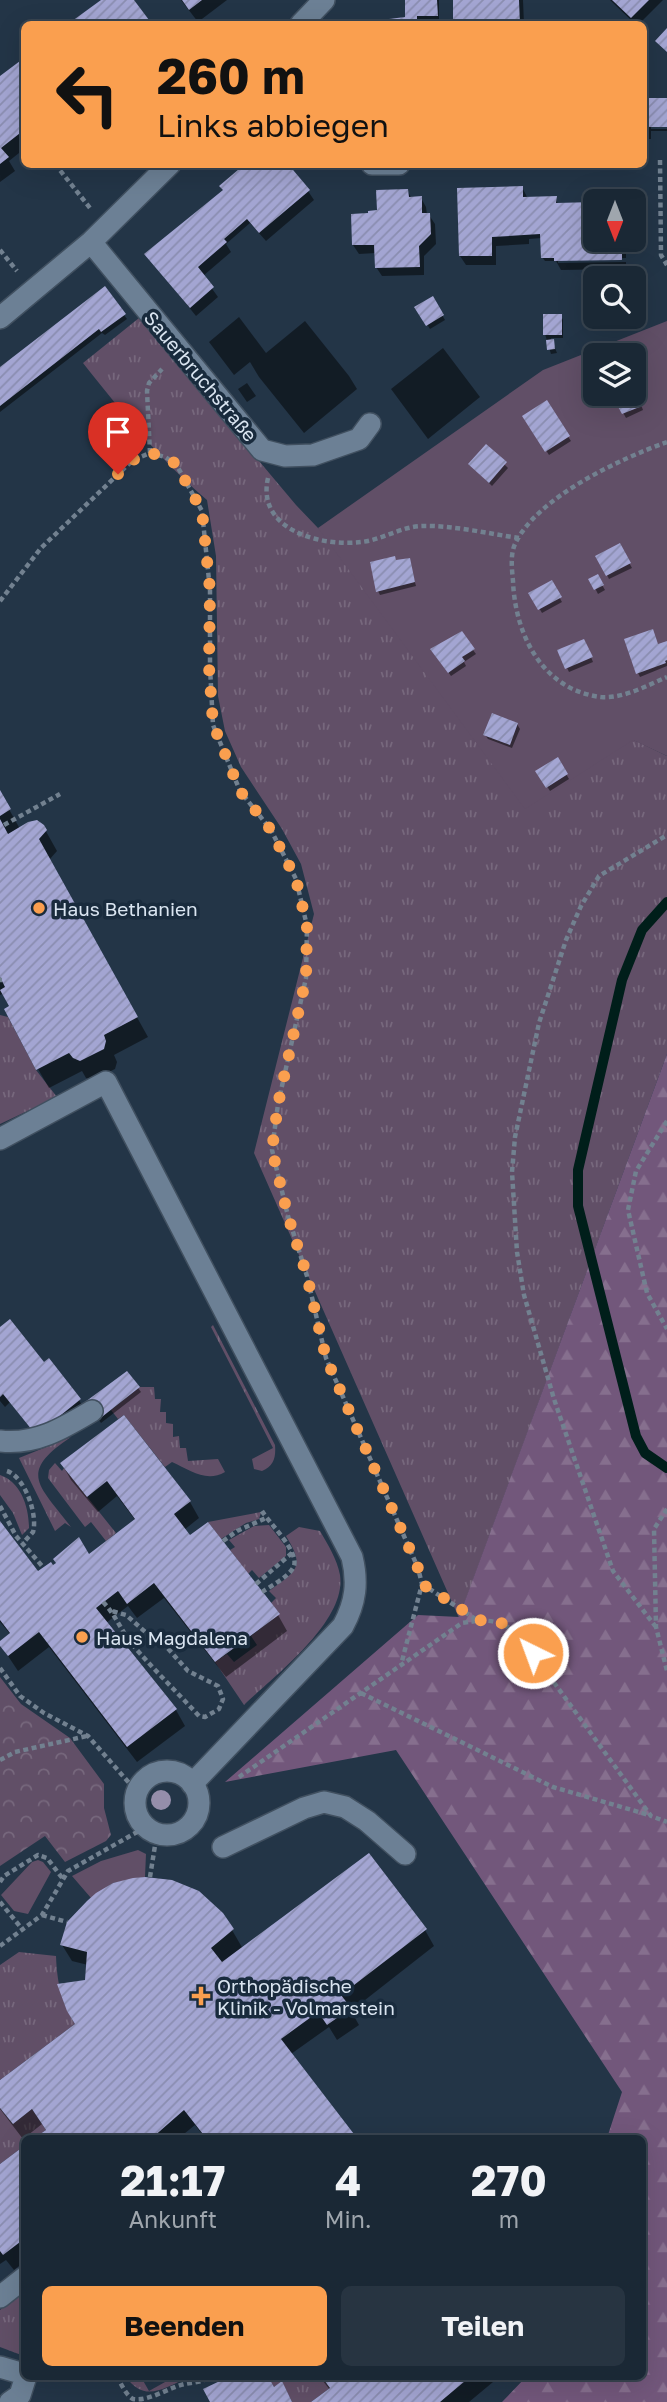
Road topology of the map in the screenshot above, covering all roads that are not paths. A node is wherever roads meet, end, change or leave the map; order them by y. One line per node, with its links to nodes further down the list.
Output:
1 (324, 0): 2 (street)
2 (304, 21)
3 (166, 168): 4 (street)
4 (91, 242): 5 (street); 6 (street, Sauerbruchstraße)
5 (0, 318)
6 (370, 424)
7 (0, 1139): 10 (street)
8 (92, 1411): 9 (street)
9 (0, 1441)
10 (195, 1790): 10 (street)
11 (223, 1847): 12 (street)
12 (405, 1854)
13 (21, 2280): 14 (street)
14 (0, 2297)
15 (0, 2367): 16 (street)
16 (21, 2374)
17 (24, 2380): 18 (street)
18 (10, 2402)

